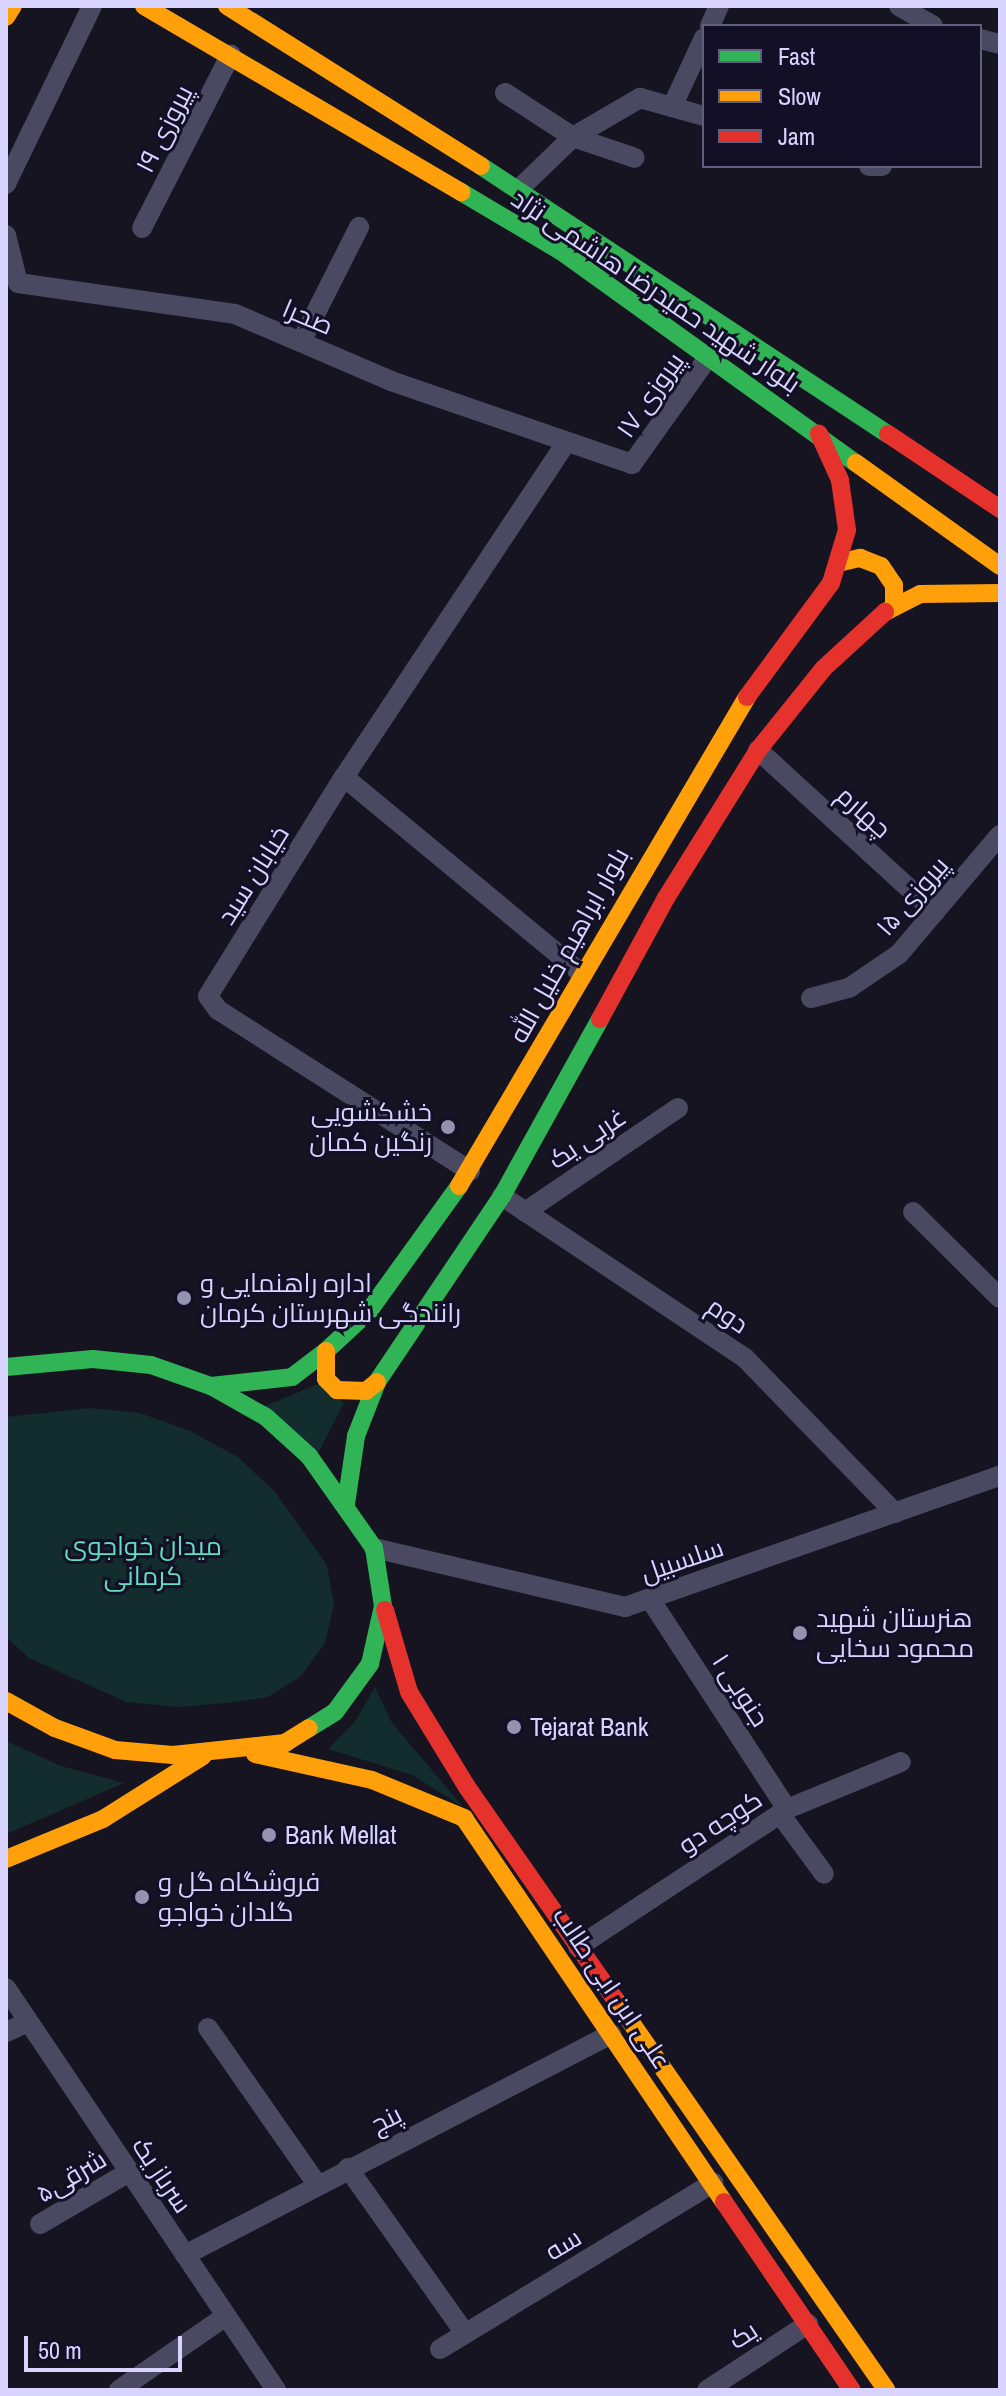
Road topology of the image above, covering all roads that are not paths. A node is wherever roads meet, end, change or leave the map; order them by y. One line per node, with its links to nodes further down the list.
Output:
1 (13, 6): 6 (main road)
2 (92, 6): 15 (street)
3 (144, 6): 9 (main road, بلوار شهید حمیدرضا هاشمی نژاد)
4 (899, 6): 7 (street)
5 (230, 7): 16 (main road, بلوار شهید حمیدرضا هاشمی نژاد)
6 (6, 17)
7 (928, 24)
8 (702, 42): 11 (street)
9 (231, 54): 18 (street, پیروزی ۱۹); 21 (main road, بلوار شهید حمیدرضا هاشمی نژاد)
10 (505, 93): 13 (street)
11 (672, 107): 12 (street); 13 (street)
12 (702, 115)
13 (573, 137): 14 (street); 16 (street)
14 (635, 158)
15 (6, 184)
16 (519, 189): 25 (main road, بلوار شهید حمیدرضا هاشمی نژاد)
17 (359, 227): 20 (street)
18 (142, 228)
19 (6, 235): 20 (street, صحرا)
20 (301, 342): 23 (street, صحرا)
21 (709, 356): 22 (main road, بلوار شهید حمیدرضا هاشمی نژاد); 24 (street, پیروزی ۱۷)
22 (819, 434): 26 (main road, بلوار ابراهیم خلیل الله); 27 (main road, بلوار شهید حمیدرضا هاشمی نژاد)
23 (565, 444): 24 (street, صحرا); 31 (street)
24 (632, 464)
25 (1000, 509)
26 (838, 563): 29 (main road); 34 (main road, بلوار ابراهیم خلیل الله)
27 (1000, 566)
28 (1000, 593): 29 (main road)
29 (894, 607): 30 (main road)
30 (758, 750): 33 (street, چهارم); 38 (main road)
31 (344, 777): 34 (street); 37 (street, خیابان سید)
32 (1000, 835): 33 (street, پیروزی ۱۵)
33 (935, 912): 35 (street, پیروزی ۱۵)
34 (583, 975): 37 (main road, بلوار ابراهیم خلیل الله)
35 (811, 998)
36 (678, 1108): 39 (street, غربی یک)
37 (470, 1171): 42 (main road, بلوار ابراهیم خلیل الله)
38 (502, 1196): 39 (street, دوم); 44 (main road)
39 (525, 1212): 48 (street, دوم)
40 (913, 1212): 41 (street)
41 (1000, 1298)
42 (326, 1351): 44 (main road); 45 (main road, بلوار ابراهیم خلیل الله)
43 (6, 1367): 45 (main road)
44 (377, 1382): 47 (main road)
45 (211, 1386): 47 (main road)
46 (1000, 1476): 48 (street, سلسبیل)
47 (346, 1504): 49 (main road)
48 (895, 1513): 50 (street, سلسبیل)
49 (374, 1548): 50 (street, سلسبیل); 51 (main road)
50 (650, 1599): 56 (street, جنوبی ۱)
51 (383, 1606): 53 (main road); 59 (main road, علی ابن ابی طالب)
52 (6, 1701): 54 (main road)
53 (230, 1750): 54 (main road); 64 (main road, علی ابن ابی طالب)
54 (207, 1753): 57 (main road)
55 (901, 1762): 56 (street, کوچه دو)
56 (784, 1812): 58 (street, جنوبی ۱); 59 (street, کوچه دو)
57 (6, 1859)
58 (824, 1874)
59 (578, 1947): 79 (main road, علی ابن ابی طالب)
60 (6, 1988): 61 (street, سرباز یک)
61 (28, 2022): 63 (street); 66 (street, سرباز یک)
62 (208, 2028): 68 (street)
63 (6, 2032)
64 (611, 2034): 65 (street, پنج); 67 (main road, علی ابن ابی طالب)
65 (348, 2168): 68 (street, پنج); 73 (street)
66 (129, 2172): 69 (street, شرقی۵); 70 (street, سرباز یک)
67 (713, 2183): 72 (main road, علی ابن ابی طالب); 73 (street, سه)
68 (317, 2184): 70 (street, پنج)
69 (40, 2224)
70 (185, 2255): 71 (street, سرباز یک)
71 (226, 2316): 75 (street); 76 (street, سرباز یک)
72 (808, 2324): 77 (street, یک); 78 (main road, علی ابن ابی طالب)
73 (465, 2333): 74 (street, سه)
74 (440, 2349)
75 (119, 2390)
76 (276, 2390)
77 (707, 2390)
78 (852, 2390)
79 (886, 2390)

